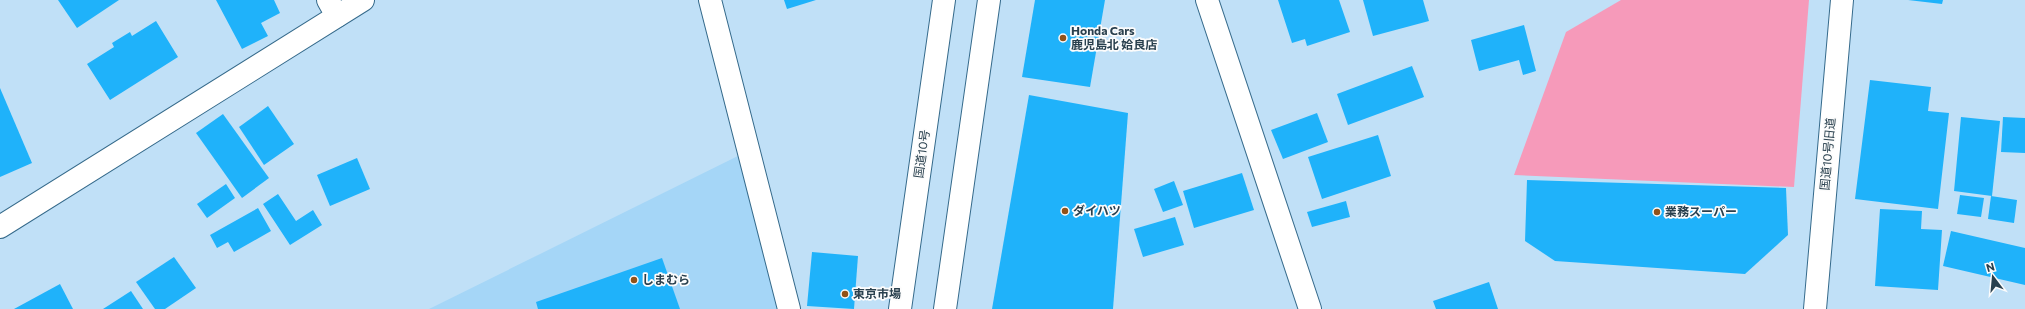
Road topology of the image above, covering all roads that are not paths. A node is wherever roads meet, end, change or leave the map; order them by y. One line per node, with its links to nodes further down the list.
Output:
1 (363, 0): 7 (main road)
2 (710, 0): 9 (main road)
3 (944, 0): 10 (main road, 国道10号)
4 (989, 0): 11 (main road)
5 (1207, 0): 12 (main road)
6 (1842, 0): 13 (main road, 国道10号旧道)
7 (333, 8): 8 (main road)
8 (0, 227)
9 (789, 309)
10 (900, 309)
11 (945, 309)
12 (1310, 309)
13 (1815, 309)

